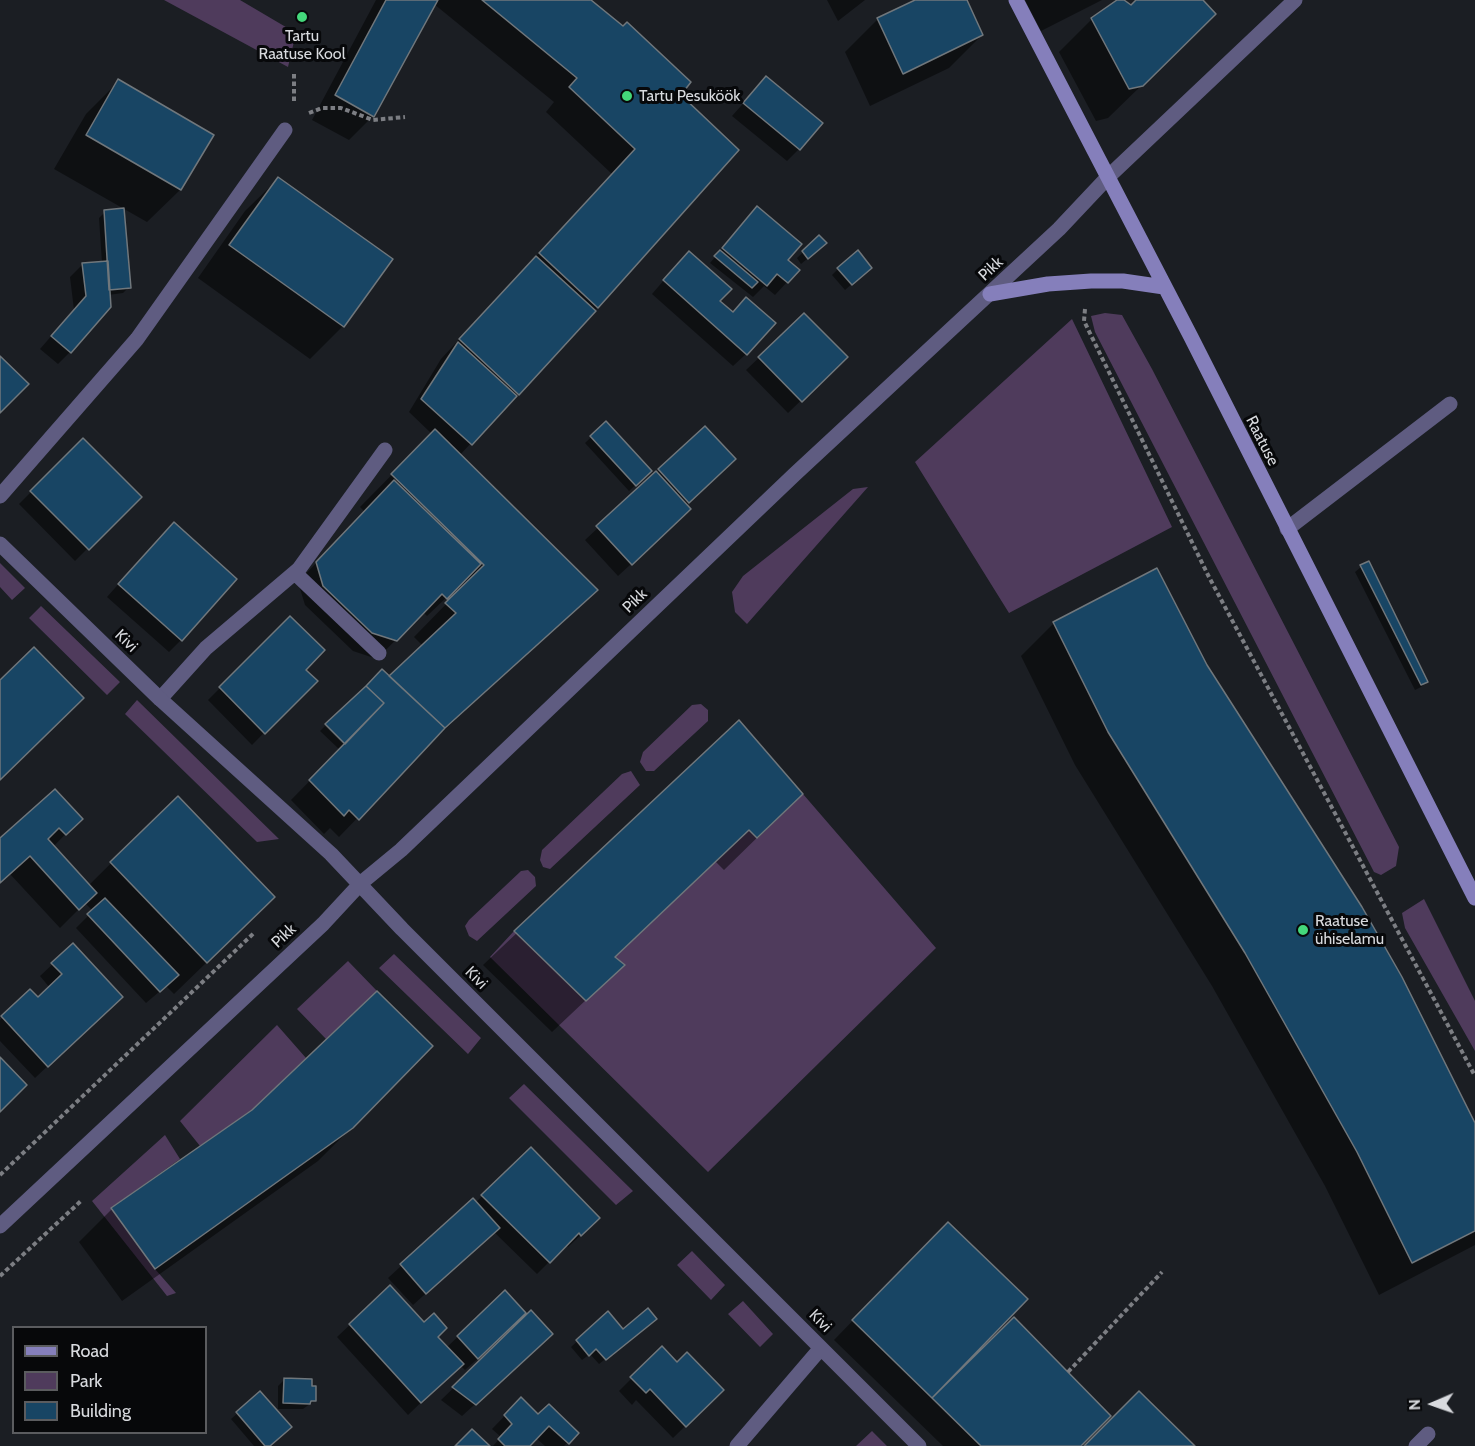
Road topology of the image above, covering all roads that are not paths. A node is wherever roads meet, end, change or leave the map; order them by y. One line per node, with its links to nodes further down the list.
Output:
1 (1016, 0): 4 (main road, Raatuse)
2 (1295, 0): 4 (street, Pikk)
3 (285, 130): 9 (street)
4 (1108, 177): 5 (main road, Raatuse); 6 (street, Pikk)
5 (1164, 287): 6 (main road); 10 (main road, Raatuse)
6 (990, 294): 15 (street, Pikk)
7 (1450, 405): 10 (street)
8 (385, 450): 12 (street)
9 (0, 496)
10 (1287, 530): 16 (main road, Raatuse)
11 (0, 544): 14 (street, Kivi)
12 (295, 573): 13 (street); 14 (street)
13 (379, 653)
14 (160, 699): 15 (street, Kivi)
15 (361, 884): 17 (street, Pikk); 18 (street, Kivi)
16 (1475, 898)
17 (0, 1226)
18 (821, 1348): 20 (street); 21 (street, Kivi)
19 (1428, 1434): 22 (street)
20 (737, 1446)
21 (919, 1446)
22 (1416, 1446)

